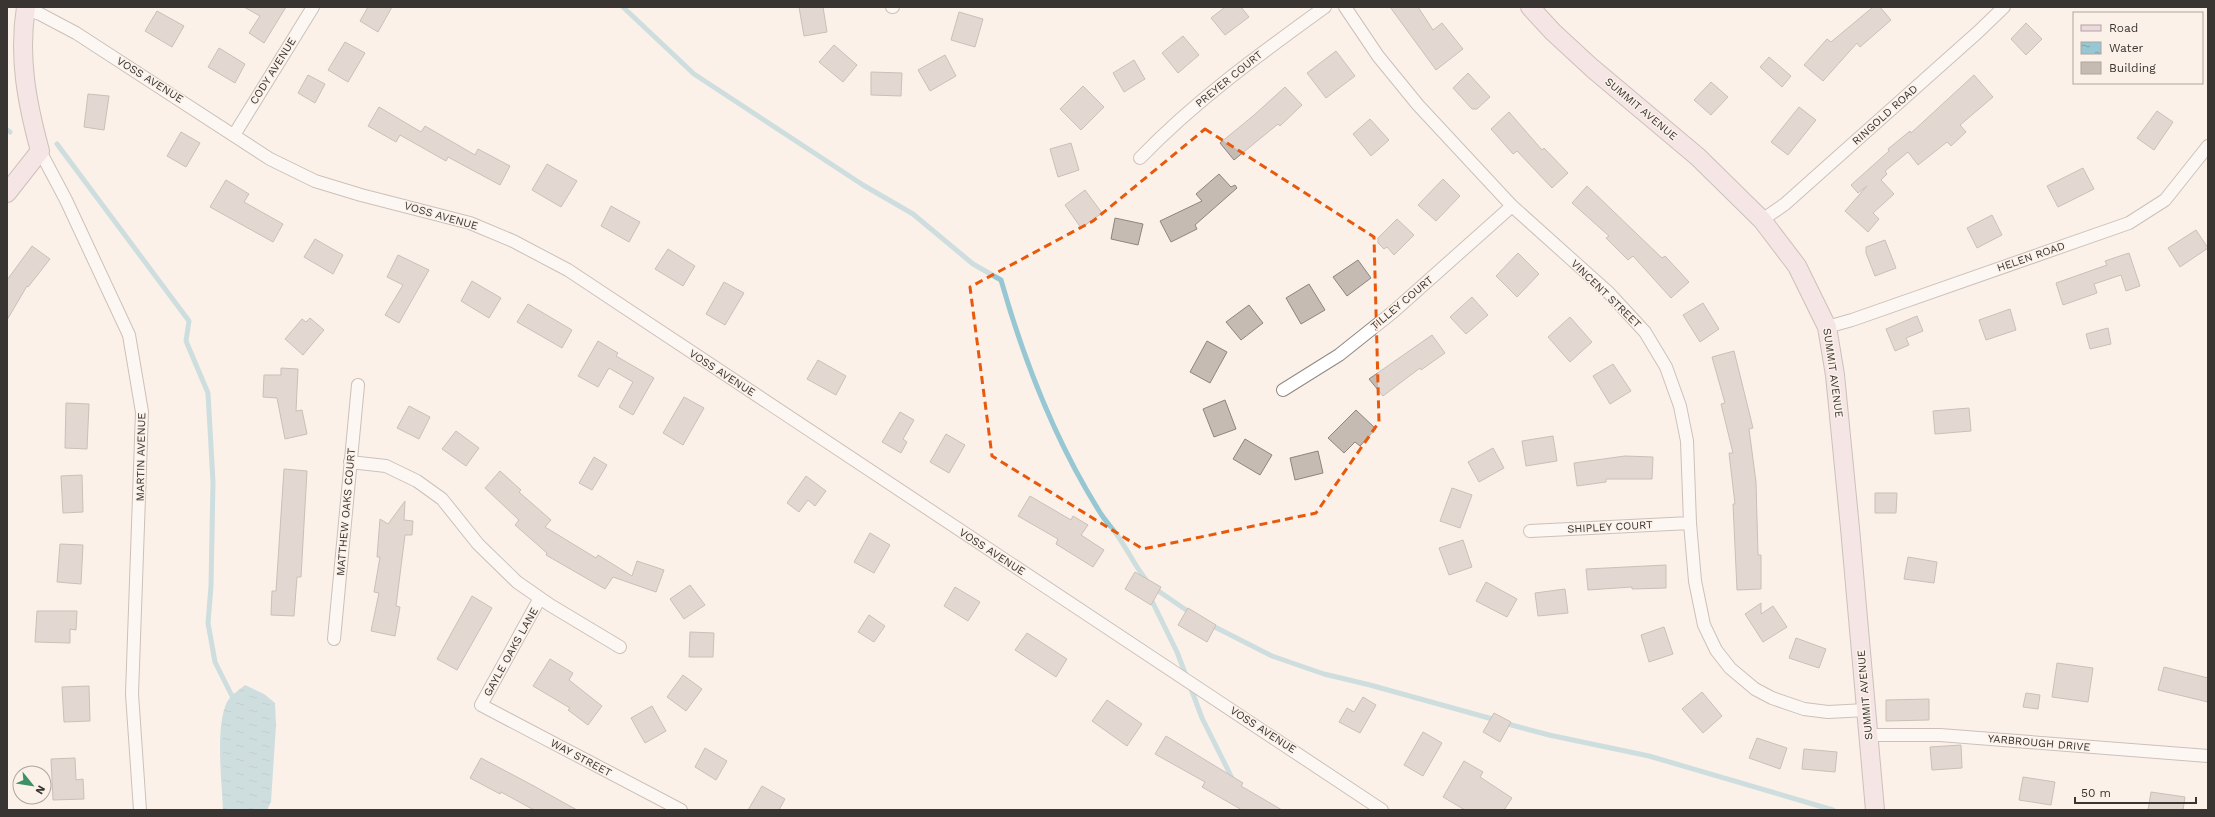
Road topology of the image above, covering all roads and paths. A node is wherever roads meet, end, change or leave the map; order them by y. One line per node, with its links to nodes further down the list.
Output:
1 (313, 7): 7 (street, CODY AVENUE)
2 (1325, 7): 10 (street, PREYER COURT)
3 (1345, 7): 12 (street, VINCENT STREET)
4 (1530, 7): 13 (main road, SUMMIT AVENUE)
5 (2004, 7): 13 (street, RINGOLD ROAD)
6 (26, 8): 7 (street, VOSS AVENUE); 9 (main road, MARTIN AVENUE)
7 (234, 135): 29 (street, VOSS AVENUE)
8 (2208, 146): 14 (street, HELEN ROAD)
9 (40, 151): 11 (main road); 27 (street, MARTIN AVENUE)
10 (1140, 158)
11 (7, 193)
12 (1512, 206): 16 (street, TILLEY COURT); 18 (street, VINCENT STREET)
13 (1762, 220): 14 (main road, SUMMIT AVENUE)
14 (1828, 327): 24 (main road, SUMMIT AVENUE)
15 (358, 385): 17 (street, MATTHEW OAKS COURT)
16 (1283, 390)
17 (350, 462): 20 (street); 21 (street, MATTHEW OAKS COURT)
18 (1690, 523): 19 (street, SHIPLEY COURT); 24 (street, VINCENT STREET)
19 (1530, 531)
20 (540, 598): 22 (street); 23 (street, GAYLE OAKS LANE)
21 (334, 639)
22 (620, 647)
23 (481, 706): 28 (street, WAY STREET)
24 (1866, 710): 25 (main road, SUMMIT AVENUE)
25 (1869, 735): 26 (street, YARBROUGH DRIVE); 30 (main road, SUMMIT AVENUE)
26 (2208, 756)
27 (140, 810)
28 (681, 810)
29 (1382, 810)
30 (1875, 810)

